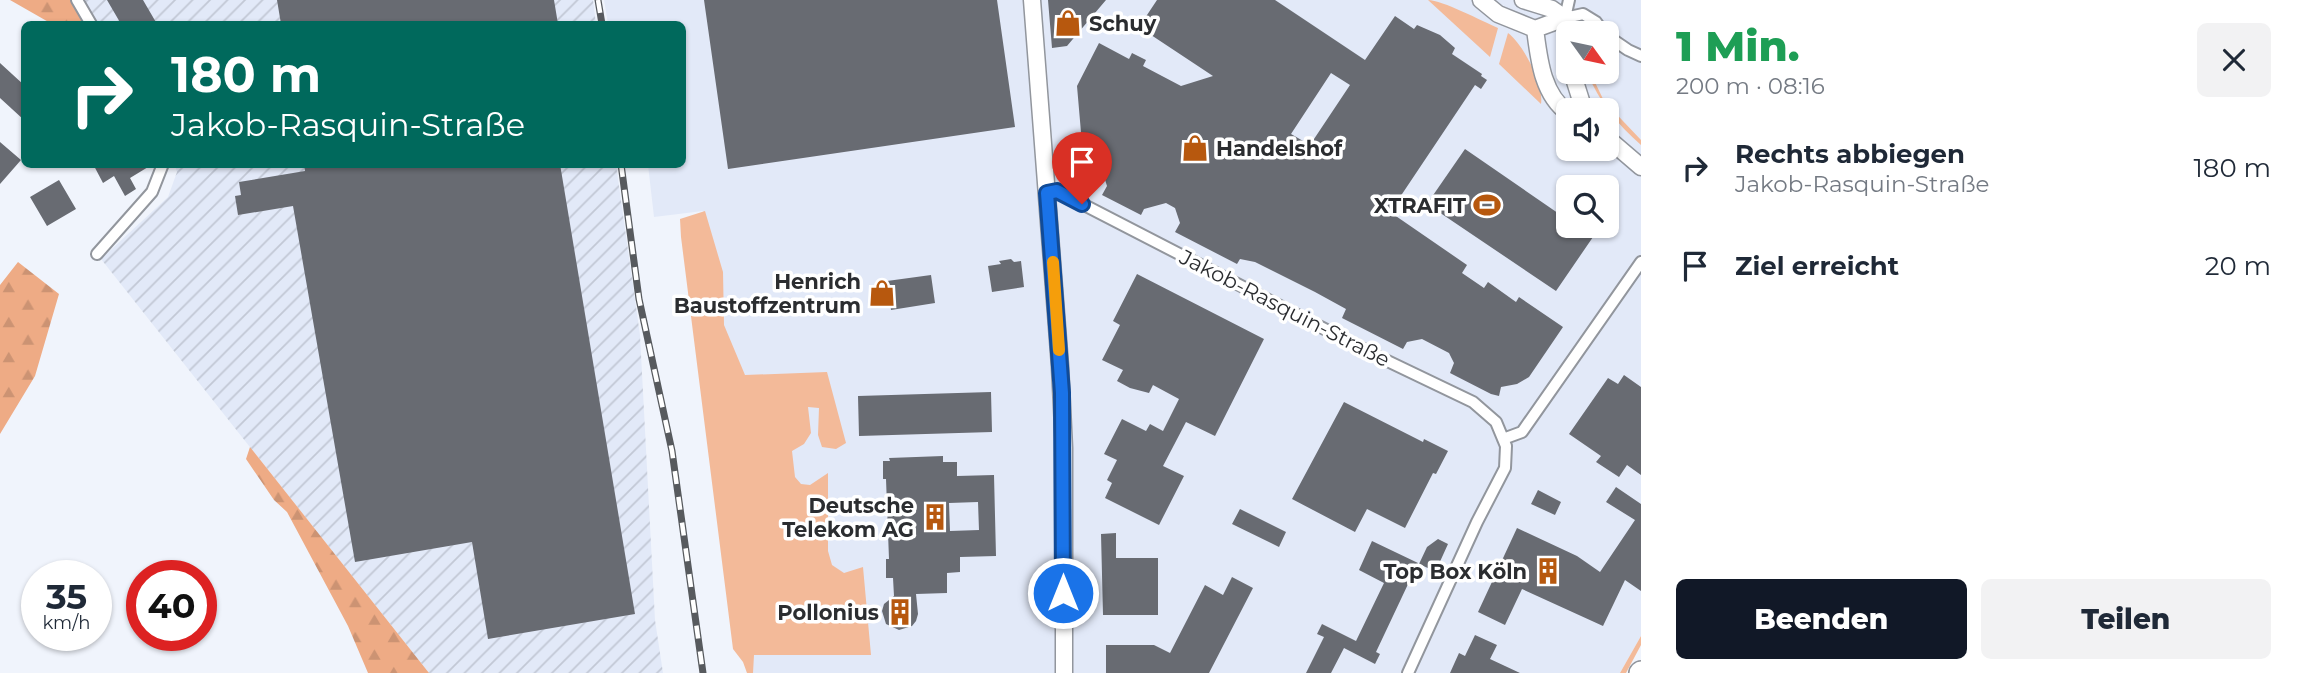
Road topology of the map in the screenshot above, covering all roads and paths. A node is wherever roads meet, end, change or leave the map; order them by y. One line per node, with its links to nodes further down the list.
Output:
1 (77, 0): 7 (street)
2 (1032, 0): 17 (street)
3 (1481, 0): 10 (street)
4 (1569, 0): 6 (street)
5 (1532, 1): 6 (street); 10 (street)
6 (1565, 18): 8 (street); 9 (street); 10 (street)
7 (90, 21)
8 (1565, 21)
9 (1594, 21)
10 (1535, 29): 13 (street)
11 (1619, 43): 12 (street)
12 (1641, 57)
13 (1556, 103)
14 (1619, 148): 15 (street)
15 (1641, 167)
16 (161, 168): 18 (street)
17 (1047, 193): 20 (street, Jakob-Rasquin-Straße); 21 (street)
18 (97, 254)
19 (1641, 262): 20 (street)
20 (1505, 442): 22 (street)
21 (1063, 673)
22 (1408, 673)

